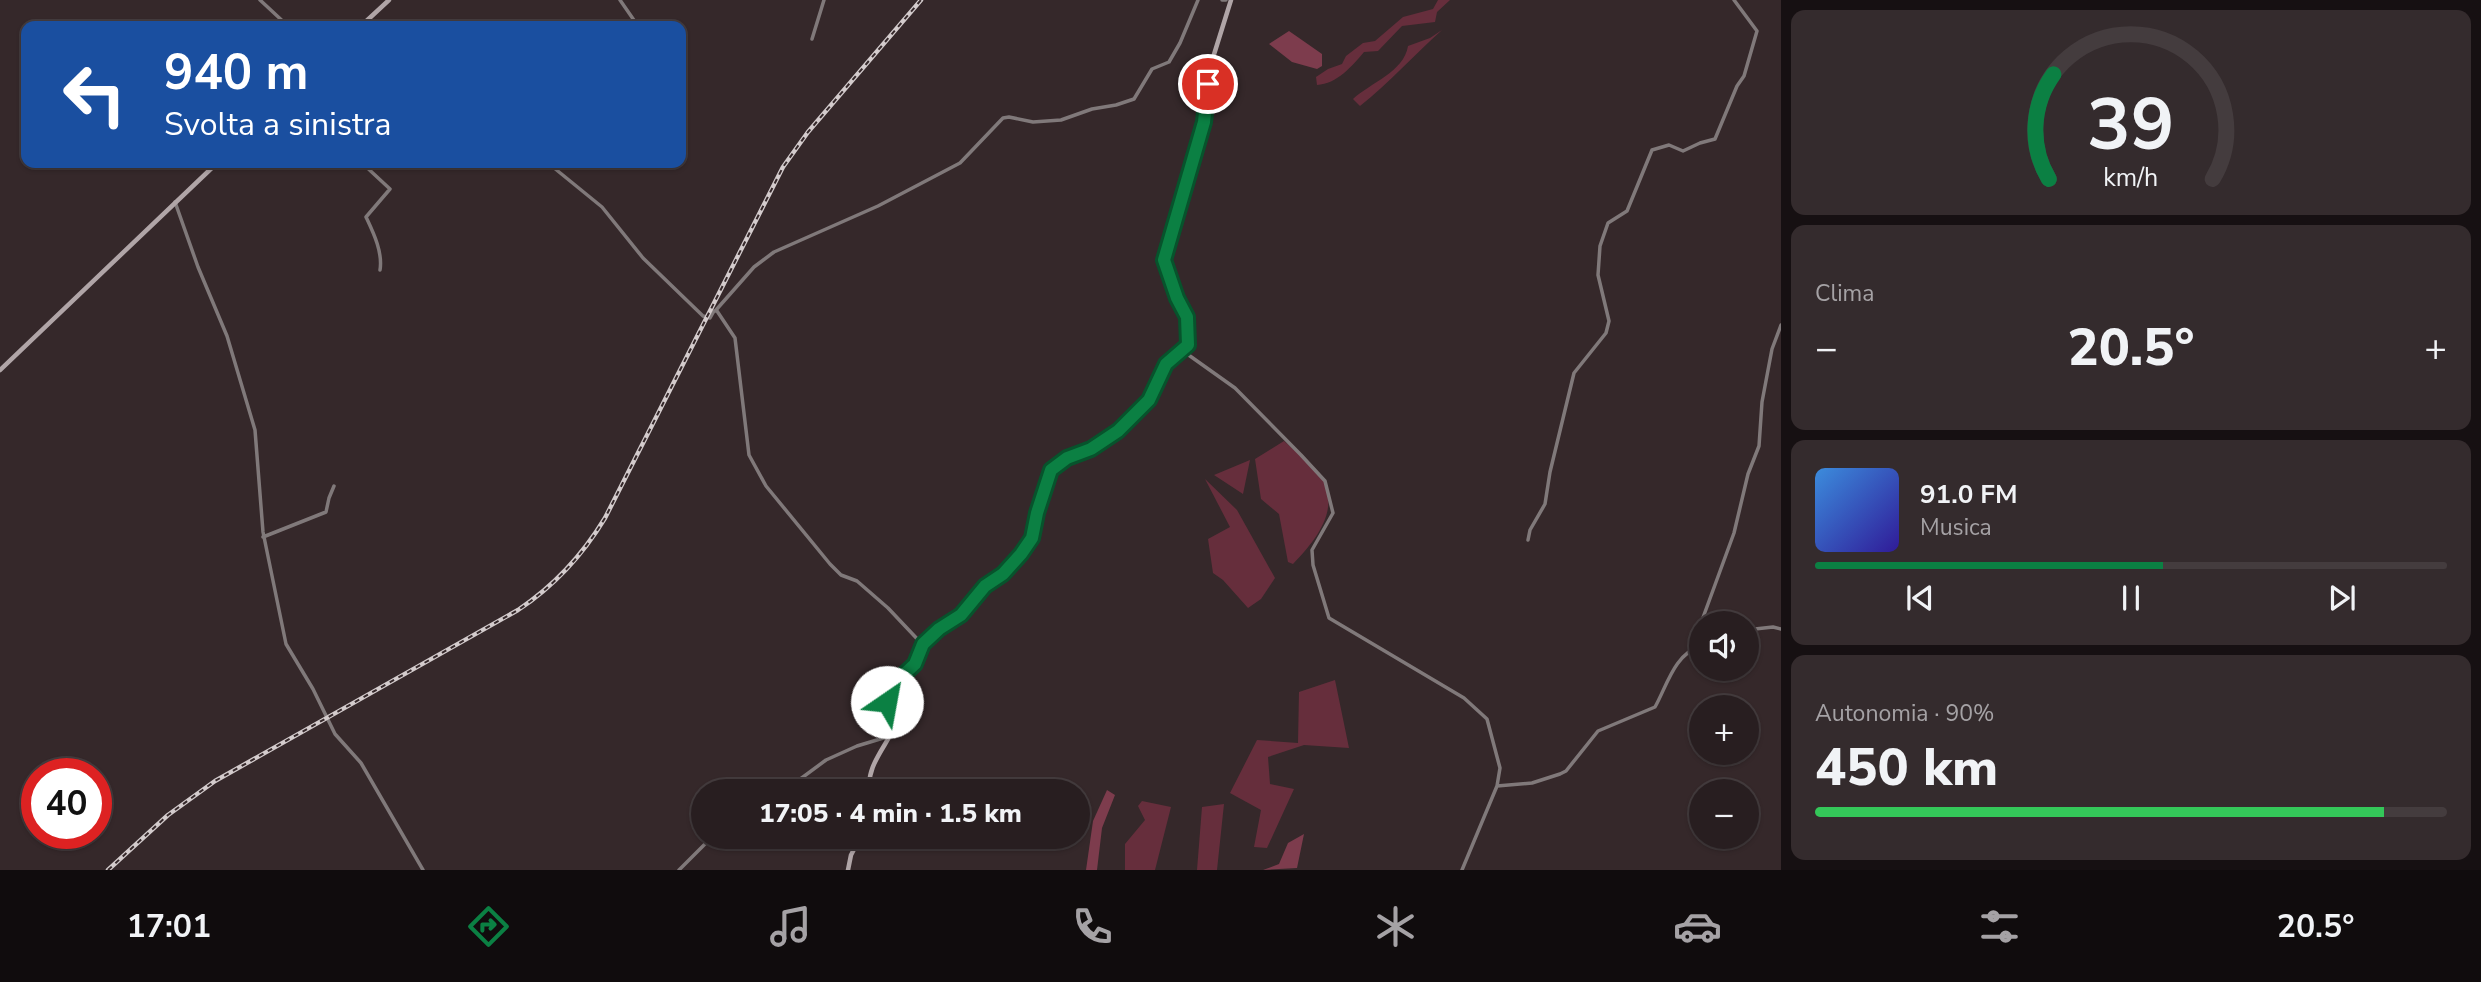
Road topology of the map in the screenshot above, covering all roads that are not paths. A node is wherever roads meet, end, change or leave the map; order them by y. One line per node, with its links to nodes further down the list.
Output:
1 (260, 0): 8 (street)
2 (389, 0): 9 (street)
3 (620, 0): 10 (street)
4 (824, 0): 11 (street)
5 (1198, 0): 17 (street)
6 (1226, 0): 19 (street)
7 (1734, 0): 23 (street)
8 (283, 21)
9 (366, 21)
10 (635, 21)
11 (812, 39)
12 (212, 168): 15 (street)
13 (367, 168): 16 (street)
14 (554, 168): 17 (street)
15 (175, 202): 20 (street); 22 (street)
16 (380, 270)
17 (716, 310): 27 (street)
18 (1781, 325): 24 (street)
19 (1183, 351): 27 (street); 32 (street)
20 (0, 370)
21 (334, 486): 22 (street)
22 (263, 537): 35 (street)
23 (1528, 540)
24 (1705, 611)
25 (1759, 629): 26 (street)
26 (1781, 629)
27 (923, 644): 29 (street)
28 (1689, 653): 32 (street)
29 (890, 736): 30 (street); 31 (street)
30 (800, 779)
31 (871, 779)
32 (1497, 786): 38 (street)
33 (700, 849): 36 (street)
34 (854, 849): 37 (street)
35 (423, 870)
36 (679, 870)
37 (848, 870)
38 (1462, 870)

